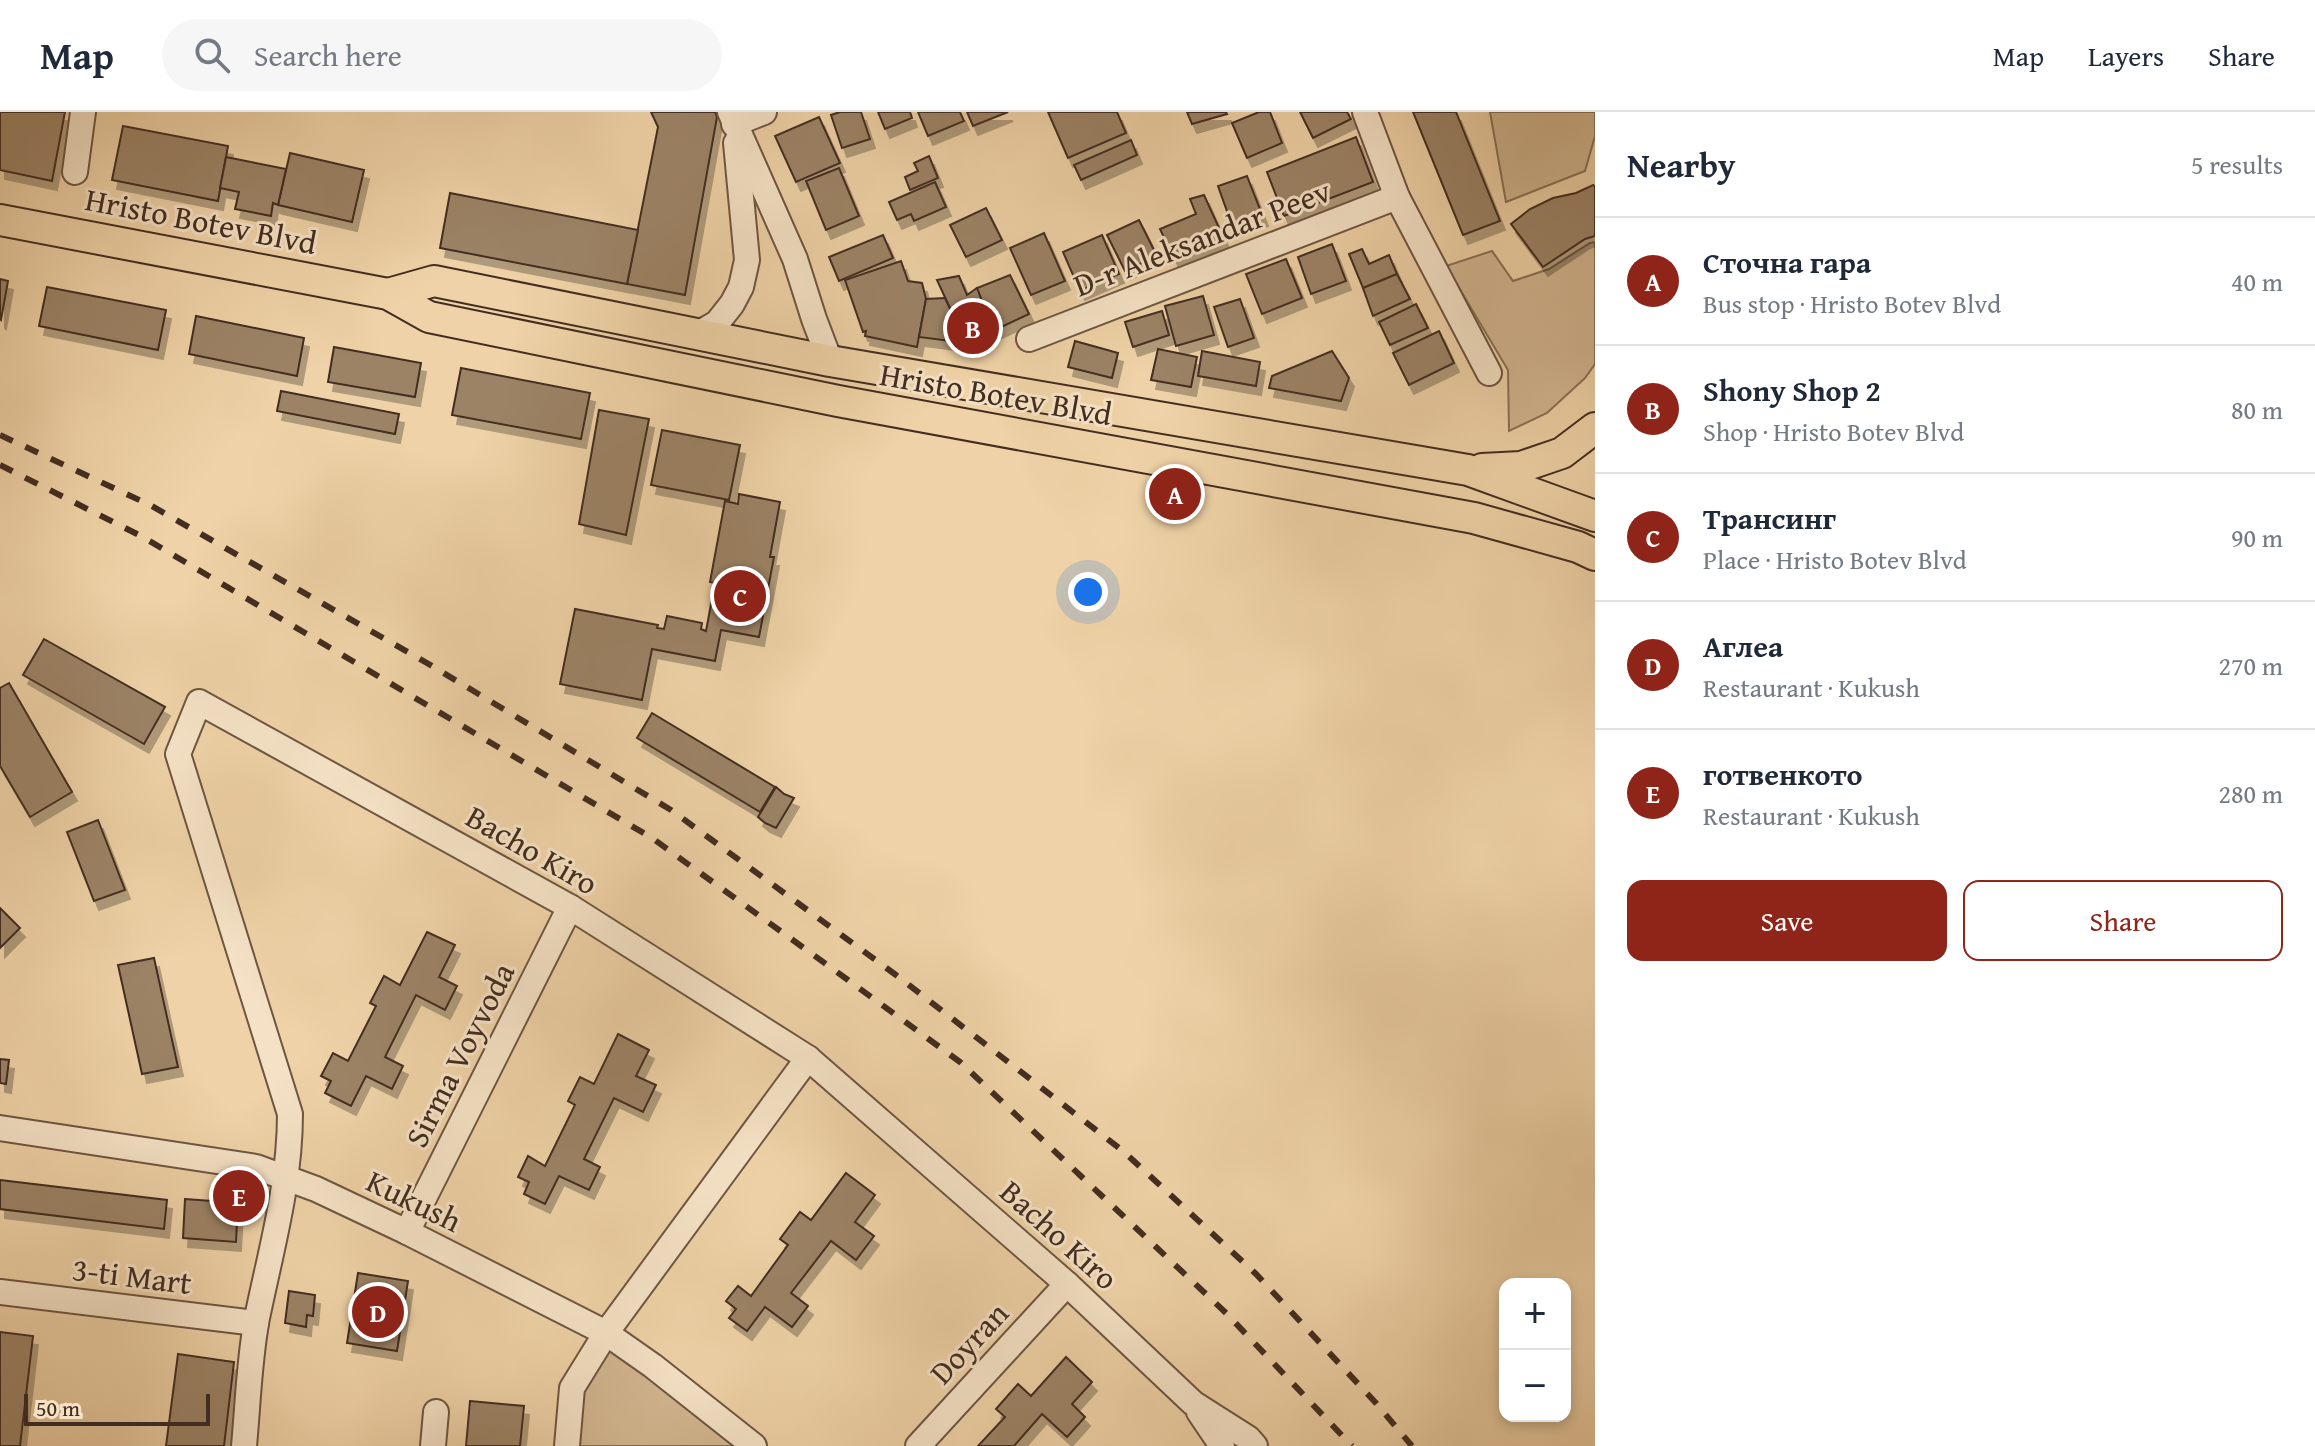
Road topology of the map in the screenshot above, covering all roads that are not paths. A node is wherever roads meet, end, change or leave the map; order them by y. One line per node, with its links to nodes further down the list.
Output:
1 (83, 112): 5 (street)
2 (764, 112): 4 (street)
3 (1365, 112): 6 (street)
4 (732, 118): 9 (street); 11 (street)
5 (75, 172)
6 (1397, 197): 10 (street, D-r Aleksandar Peev); 12 (street)
7 (0, 220): 8 (main road, Hristo Botev Blvd)
8 (388, 294): 9 (main road, Hristo Botev Blvd); 13 (main road, Hristo Botev Blvd)
9 (696, 335): 11 (main road, Hristo Botev Blvd)
10 (1029, 339)
11 (830, 361): 13 (main road); 15 (main road, Hristo Botev Blvd)
12 (1489, 373)
13 (838, 401): 17 (main road, Hristo Botev Blvd)
14 (1595, 428): 15 (main road)
15 (1468, 470): 16 (main road, Hristo Botev Blvd)
16 (1595, 516)
17 (1595, 555)
18 (570, 907): 19 (street, Bacho Kiro); 21 (street, Bacho Kiro); 22 (street, Sirma Voyvoda)
19 (808, 1058): 23 (street, Bacho Kiro); 26 (street)
20 (0, 1128): 21 (street, Kukush)
21 (287, 1177): 22 (street, Kukush); 25 (street)
22 (407, 1232): 26 (street, Kukush)
23 (1067, 1284): 27 (street, Bacho Kiro); 33 (street, Doyran)
24 (0, 1292): 25 (street, 3-ti Mart)
25 (256, 1323): 29 (street)
26 (606, 1333): 31 (street); 32 (street, Kukush)
27 (1193, 1403): 34 (street, Bacho Kiro); 35 (street, Bacho Kiro)
28 (436, 1412): 30 (street)
29 (244, 1446)
30 (433, 1446)
31 (567, 1446)
32 (754, 1446)
33 (918, 1446)
34 (1222, 1446)
35 (1255, 1446)

